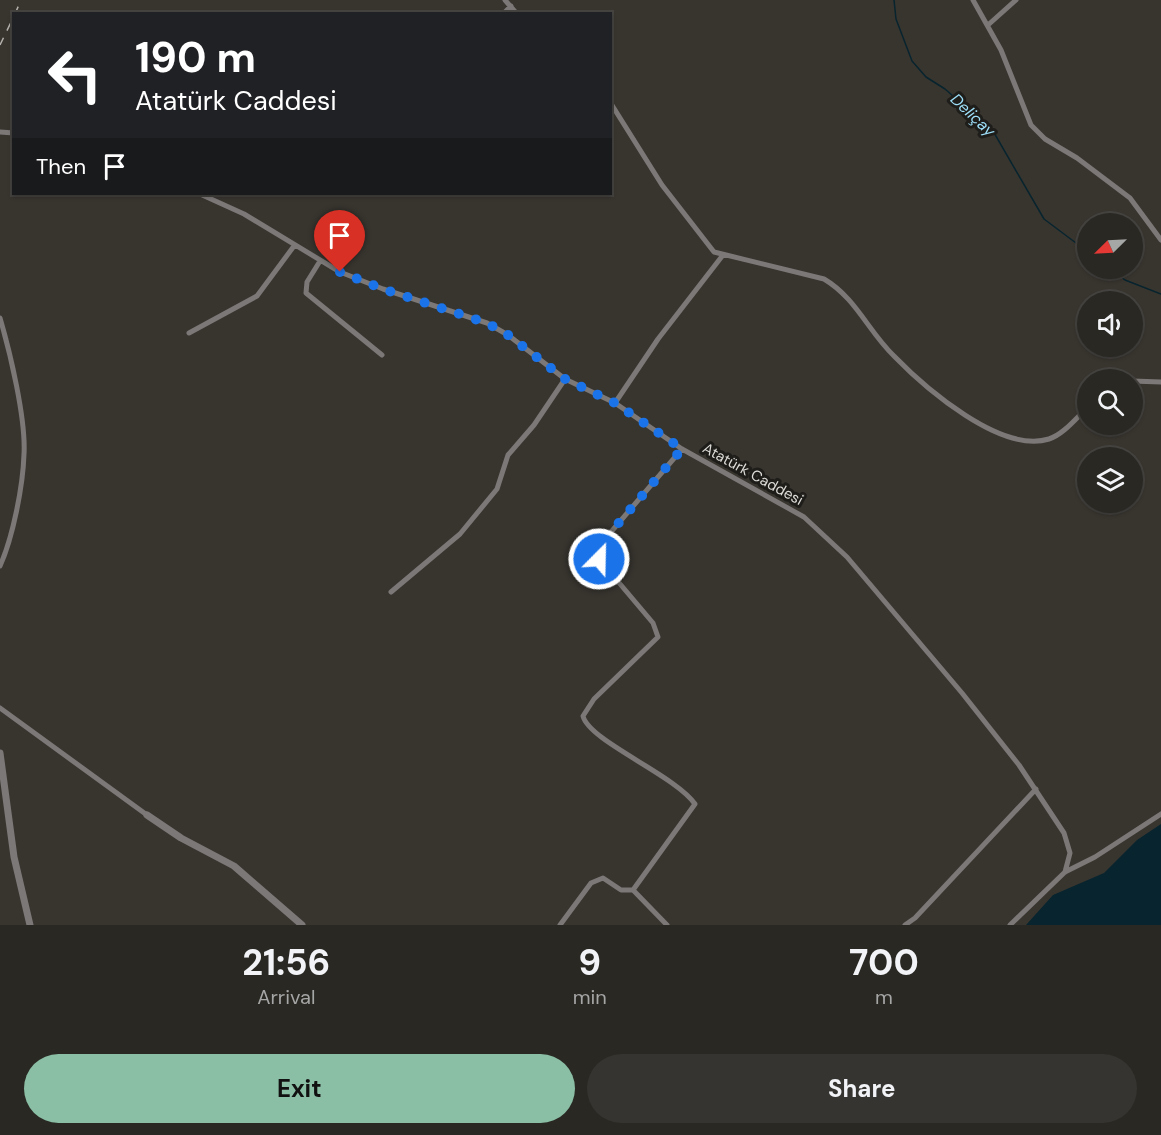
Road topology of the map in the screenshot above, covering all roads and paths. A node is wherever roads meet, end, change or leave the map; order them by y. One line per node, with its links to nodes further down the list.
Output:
1 (506, 0): 4 (street)
2 (973, 0): 7 (street)
3 (1016, 0): 7 (street)
4 (511, 6): 5 (street); 6 (street)
5 (505, 12)
6 (516, 12)
7 (988, 25): 10 (street)
8 (612, 105): 12 (street)
9 (202, 195): 11 (street, Atatürk Caddesi)
10 (1161, 240)
11 (294, 246): 13 (street, Atatürk Caddesi); 15 (street)
12 (723, 255): 20 (street); 21 (street)
13 (320, 261): 16 (street); 17 (street, Atatürk Caddesi)
14 (0, 318): 23 (street)
15 (189, 333)
16 (382, 355)
17 (565, 379): 20 (street, Atatürk Caddesi); 24 (street)
18 (1143, 381): 19 (street)
19 (1161, 382)
20 (615, 403): 22 (street, Atatürk Caddesi)
21 (1077, 418)
22 (682, 449): 27 (street, Atatürk Caddesi); 31 (street)
23 (0, 566)
24 (391, 592)
25 (0, 708): 29 (street)
26 (0, 753): 32 (street)
27 (1036, 789): 30 (street, Atatürk Caddesi); 36 (street)
28 (1161, 814): 30 (street)
29 (147, 815): 33 (street)
30 (1065, 872): 37 (street)
31 (633, 890): 34 (street); 35 (street)
32 (30, 925)
33 (302, 925)
34 (560, 925)
35 (668, 925)
36 (905, 925)
37 (1010, 925)

